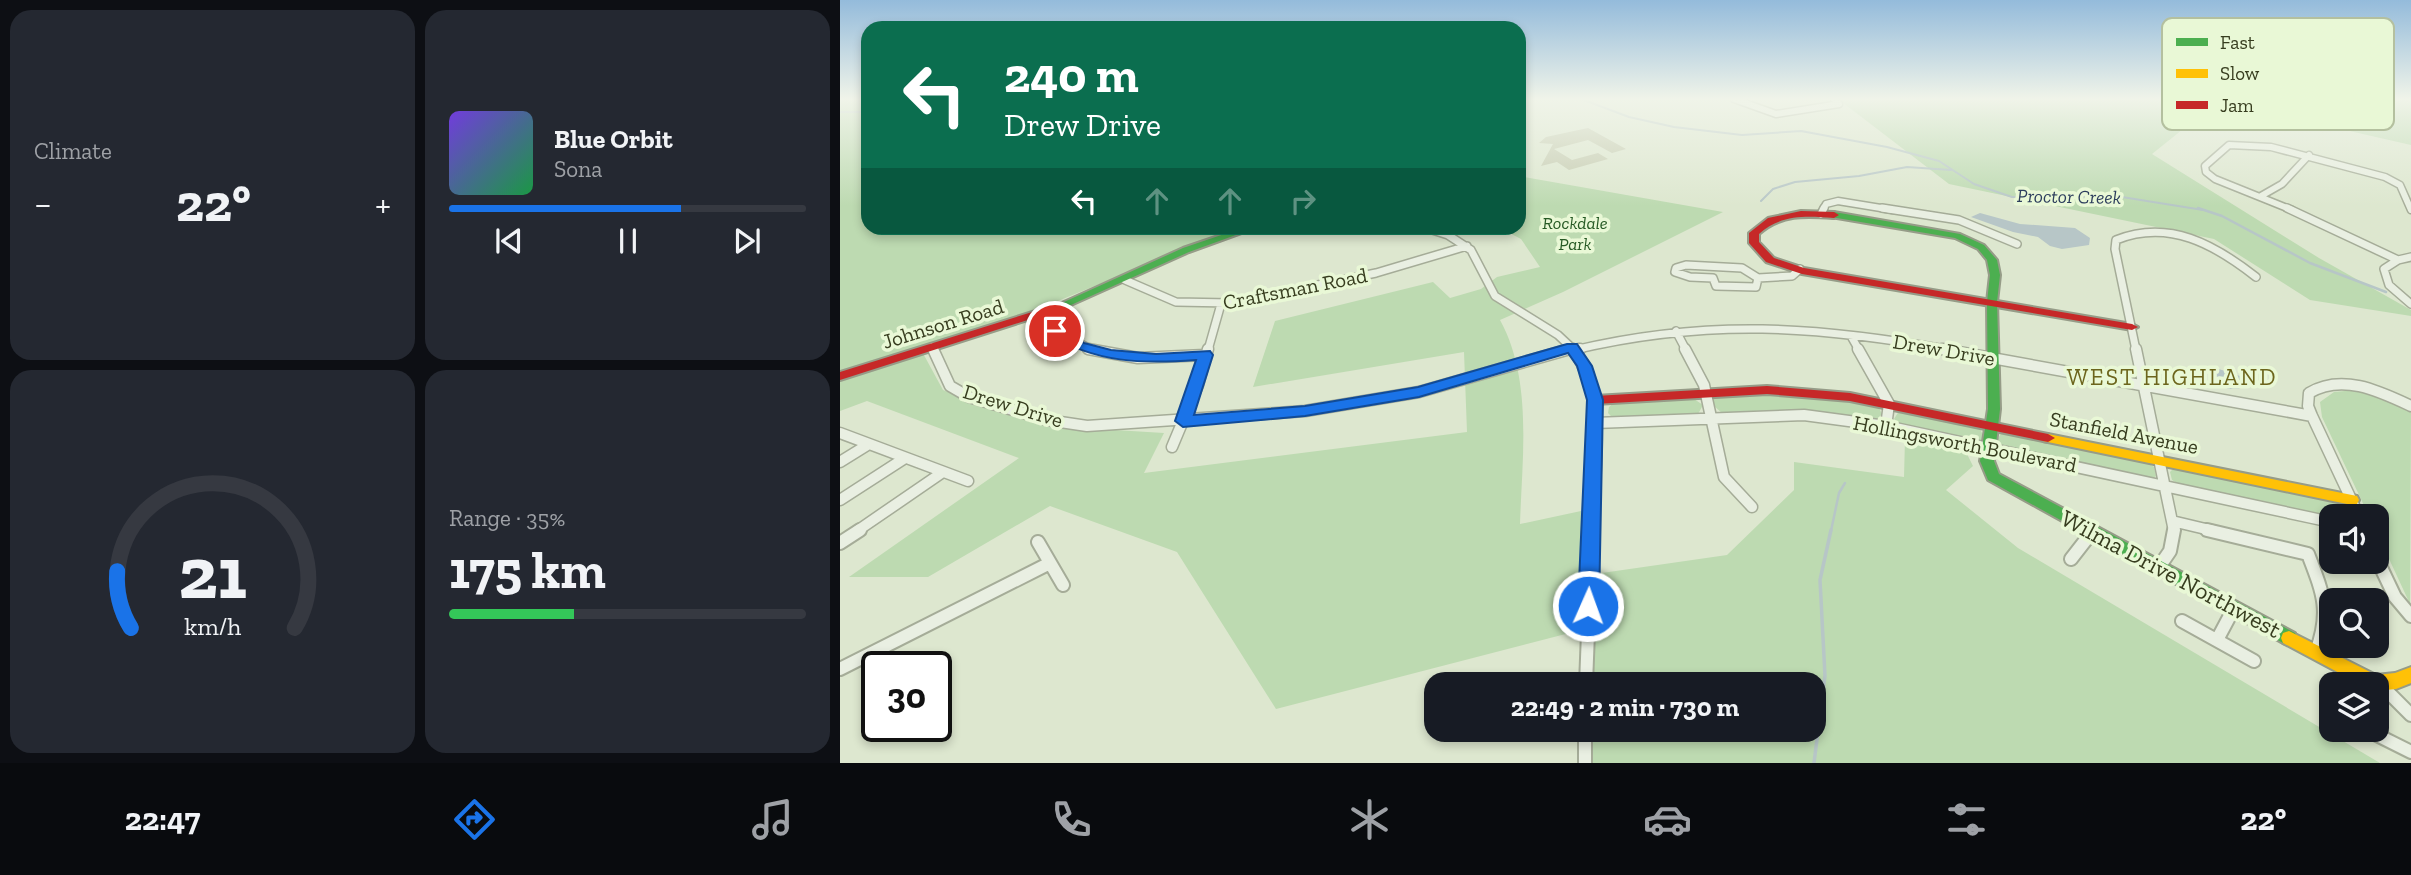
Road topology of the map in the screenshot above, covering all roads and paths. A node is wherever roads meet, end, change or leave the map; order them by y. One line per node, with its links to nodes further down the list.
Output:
1 (2309, 155): 2 (street); 2 (street); 3 (street)
2 (2261, 196): 12 (street)
3 (2411, 210)
4 (1911, 212): 5 (street); 6 (street); 9 (street)
5 (1821, 214): 6 (street); 14 (street)
6 (1907, 227): 19 (street)
7 (1230, 235): 17 (street, Johnson Road)
8 (1442, 235): 10 (street)
9 (2017, 244)
10 (1466, 246): 20 (street, Craftsman Road); 27 (street)
11 (2411, 257): 12 (street)
12 (2398, 260): 21 (street)
13 (1733, 267): 16 (street); 18 (street); 18 (street)
14 (1800, 269): 16 (street); 19 (street)
15 (2256, 277): 23 (street)
16 (1758, 278): 18 (street)
17 (1125, 280): 20 (street, Craftsman Road); 22 (street, Johnson Road)
18 (1737, 286)
19 (1992, 303): 23 (street); 29 (street)
20 (1221, 304): 28 (street)
21 (2411, 304)
22 (1041, 313): 26 (street, Johnson Road); 28 (street)
23 (2132, 327): 31 (street)
24 (1676, 331): 25 (street, Drew Drive); 27 (street, Drew Drive); 32 (street)
25 (1852, 336): 29 (street, Drew Drive); 34 (street)
26 (932, 347): 30 (street, Johnson Road); 38 (street, Drew Drive)
27 (1573, 349): 33 (street); 38 (street, Drew Drive)
28 (1205, 355): 38 (street)
29 (1993, 358): 31 (street, Drew Drive); 41 (street)
30 (840, 376)
31 (2146, 387): 37 (street, Drew Drive); 47 (street)
32 (1706, 392): 33 (street, Stanfield Avenue); 34 (street, Stanfield Avenue); 36 (street)
33 (1595, 400): 39 (street)
34 (1889, 404): 40 (street); 41 (street, Stanfield Avenue)
35 (2411, 406): 37 (street)
36 (1712, 416): 39 (street, Hollingsworth Boulevard); 40 (street, Hollingsworth Boulevard); 55 (street)
37 (2312, 416): 53 (street)
38 (1183, 421): 44 (street)
39 (1595, 423): 73 (street)
40 (1886, 426): 45 (street, Hollingsworth Boulevard)
41 (1993, 426): 45 (street); 47 (street, Stanfield Avenue)
42 (840, 433): 43 (street)
43 (869, 444): 46 (street); 48 (street)
44 (1172, 447)
45 (1989, 448): 51 (street, Hollingsworth Boulevard); 58 (street, Wilma Drive Northwest)
46 (905, 458): 49 (street); 52 (street)
47 (2159, 459): 51 (street); 53 (street, Stanfield Avenue)
48 (840, 462)
49 (943, 472): 50 (street); 60 (street)
50 (968, 481)
51 (2164, 485): 56 (street, Hollingsworth Boulevard); 57 (street)
52 (840, 499)
53 (2352, 500): 54 (street)
54 (2354, 504)
55 (1752, 507)
56 (2319, 519)
57 (2172, 521): 63 (street); 70 (street)
58 (2092, 532): 61 (street); 63 (street, Wilma Drive Northwest)
59 (1038, 542): 62 (street)
60 (840, 544)
61 (2071, 559)
62 (1050, 563): 65 (street); 72 (street)
63 (2159, 567): 66 (street, Wilma Drive Northwest)
64 (2384, 574): 67 (street)
65 (1063, 585)
66 (2234, 608): 69 (street); 70 (street, Wilma Drive Northwest)
67 (2410, 612)
68 (2182, 621): 69 (street)
69 (2217, 640): 71 (street)
70 (2316, 652): 74 (street, Wilma Drive Northwest)
71 (2254, 661)
72 (840, 669)
73 (1586, 672)
74 (2353, 672)
75 (2411, 676): 76 (street)
76 (2389, 681)
77 (2389, 693): 78 (street, Wilma Drive Northwest)
78 (2411, 715)
79 (2389, 741): 81 (street)
80 (1585, 742): 82 (street)
81 (2411, 752)
82 (1585, 763)

